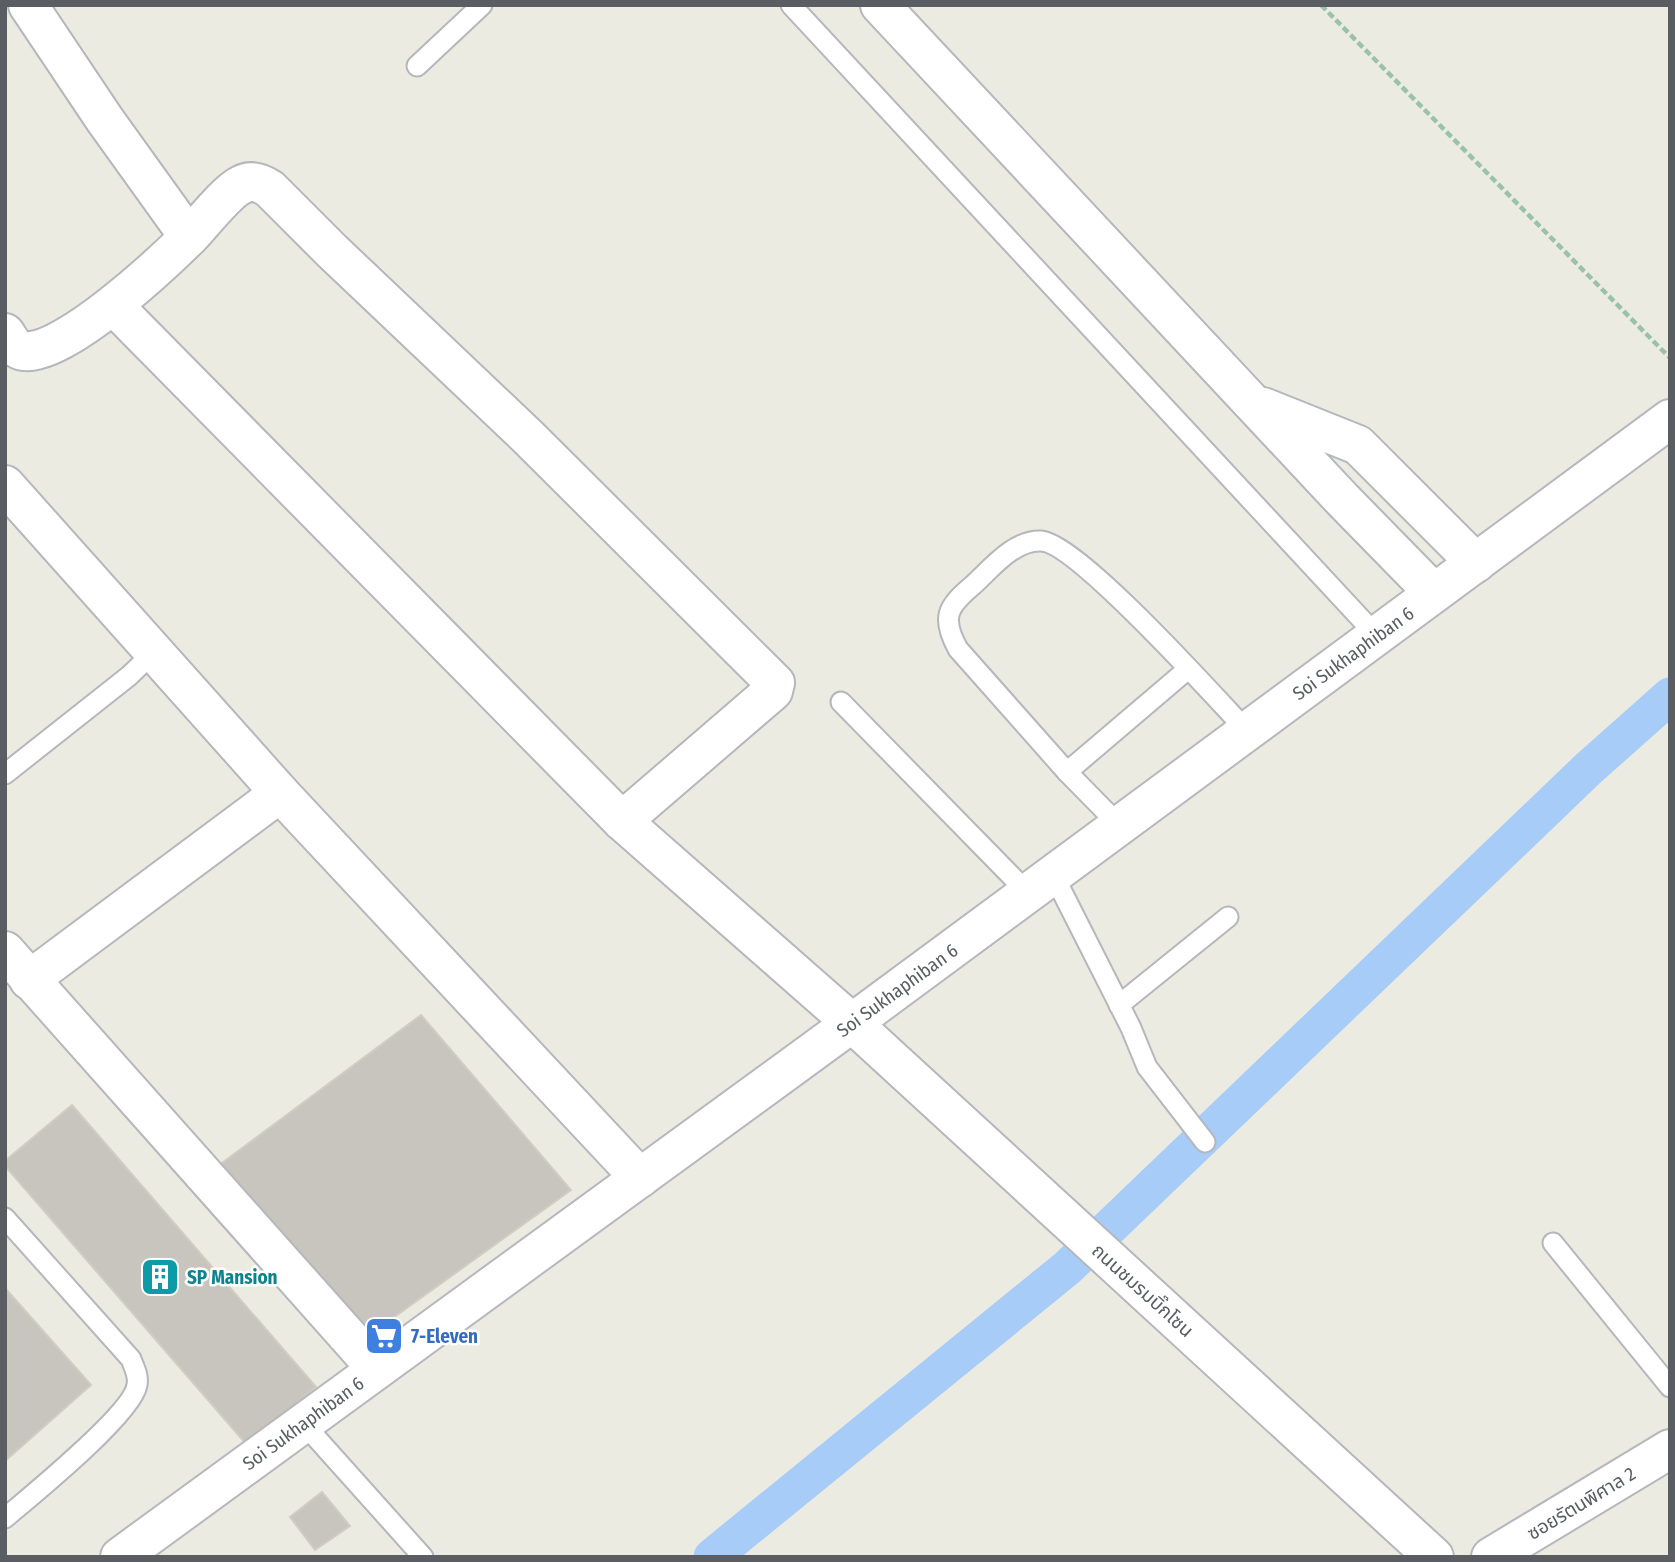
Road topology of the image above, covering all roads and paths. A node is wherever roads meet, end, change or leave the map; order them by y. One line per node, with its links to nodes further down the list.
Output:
1 (28, 5): 7 (street)
2 (482, 5): 6 (lane)
3 (792, 5): 16 (lane)
4 (880, 5): 11 (street)
5 (1321, 5): 10 (path)
6 (417, 66)
7 (189, 237): 8 (street); 24 (street)
8 (113, 305): 9 (street); 24 (street, ถนนชมรมบิ๊กโซน)
9 (5, 333)
10 (1670, 358)
11 (1251, 402): 14 (street); 15 (street)
12 (1670, 419): 14 (street, Soi Sukhaphiban 6)
13 (5, 485): 17 (street)
14 (1476, 563): 15 (street, Soi Sukhaphiban 6)
15 (1434, 593): 16 (street, Soi Sukhaphiban 6)
16 (1377, 636): 20 (street, Soi Sukhaphiban 6)
17 (154, 652): 22 (lane); 23 (street)
18 (1188, 669): 20 (lane); 21 (lane); 21 (lane)
19 (841, 702): 26 (lane)
20 (1247, 731): 25 (street, Soi Sukhaphiban 6)
21 (1067, 772): 25 (lane)
22 (5, 774)
23 (279, 793): 29 (street); 33 (street)
24 (622, 821): 31 (street, ถนนชมรมบิ๊กโซน)
25 (1119, 826): 26 (street, Soi Sukhaphiban 6)
26 (1041, 884): 30 (lane); 31 (street, Soi Sukhaphiban 6)
27 (1228, 917): 30 (lane)
28 (5, 951): 29 (street)
29 (29, 980): 36 (street)
30 (1119, 1005): 32 (lane)
31 (852, 1024): 33 (street, Soi Sukhaphiban 6); 43 (street, ถนนชมรมบิ๊กโซน)
32 (1205, 1142)
33 (640, 1178): 36 (street, Soi Sukhaphiban 6)
34 (5, 1218): 40 (lane)
35 (1553, 1243): 37 (lane)
36 (377, 1369): 38 (street, Soi Sukhaphiban 6)
37 (1670, 1387)
38 (303, 1423): 41 (street, Soi Sukhaphiban 6); 42 (lane)
39 (1670, 1449): 44 (street, ซอยรัตนพิศาล 2)
40 (5, 1518)
41 (120, 1557)
42 (423, 1557)
43 (1434, 1557)
44 (1491, 1557)

